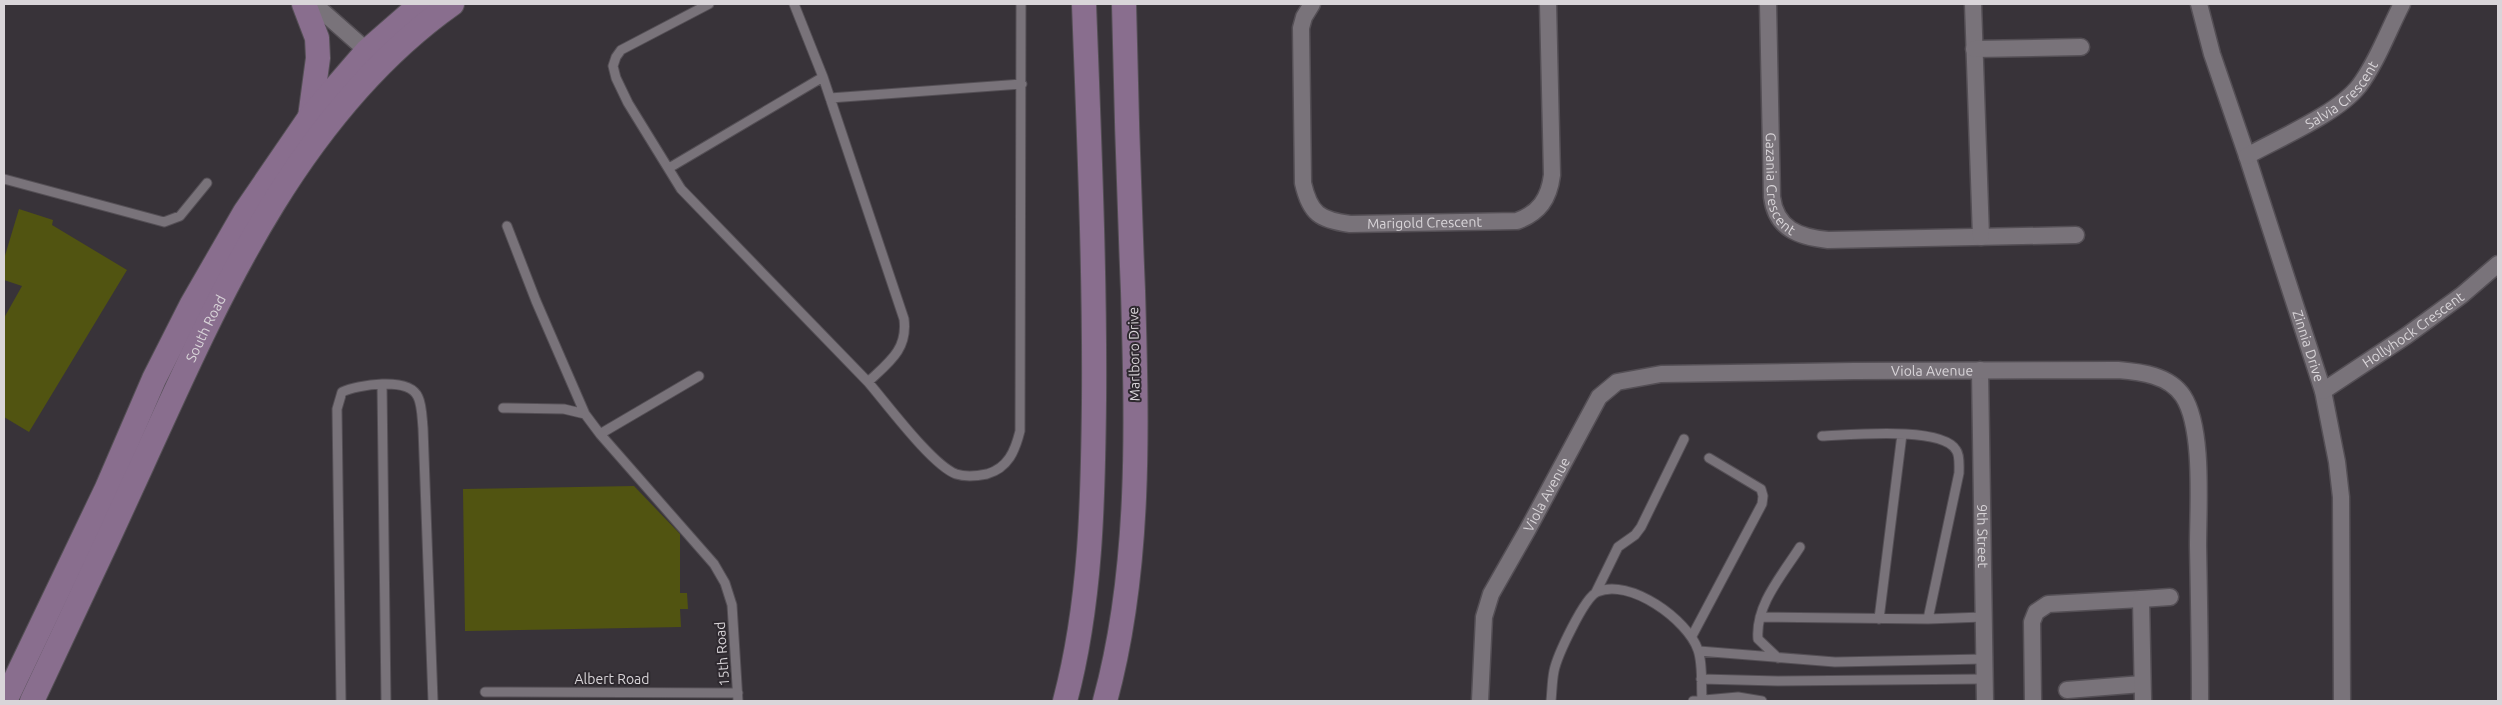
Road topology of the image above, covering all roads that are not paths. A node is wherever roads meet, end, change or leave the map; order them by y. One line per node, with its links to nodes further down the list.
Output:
1 (304, 4): 22 (street)
2 (314, 4): 18 (street)
3 (421, 4): 18 (street, South Road)
4 (452, 4): 18 (street, South Road)
5 (709, 4): 24 (lane)
6 (794, 4): 19 (lane)
7 (1021, 4): 20 (lane)
8 (1084, 4): 67 (street)
9 (1124, 4): 68 (street, Marlboro Drive)
10 (1312, 4): 11 (street, Marigold Crescent)
11 (1548, 4)
12 (1768, 4): 29 (street, Gazania Crescent)
13 (1972, 4): 17 (street)
14 (2199, 4): 23 (street, Zinnia Drive)
15 (2402, 4): 23 (street, Salvia Crescent)
16 (2081, 47): 17 (street)
17 (1974, 49): 29 (street)
18 (374, 58): 22 (street, South Road); 63 (street, South Road)
19 (823, 77): 21 (lane); 24 (lane)
20 (1022, 84): 21 (lane); 33 (lane)
21 (830, 98): 33 (lane)
22 (310, 117): 62 (street, South Road)
23 (2248, 156): 35 (street, Zinnia Drive)
24 (669, 168): 33 (lane)
25 (4, 179): 26 (lane)
26 (208, 184)
27 (507, 226): 37 (lane, 15th Road)
28 (2076, 235): 29 (street, Gazania Crescent)
29 (1981, 237)
30 (2498, 264): 35 (street, Hollyhock Crescent)
31 (1980, 370): 48 (street, 9th Street); 69 (street, Viola Avenue); 75 (street, Viola Avenue)
32 (699, 376): 38 (lane)
33 (868, 382)
34 (382, 385): 64 (lane); 65 (lane); 66 (lane)
35 (2322, 391): 76 (street, Zinnia Drive)
36 (503, 408): 37 (lane)
37 (585, 414): 38 (lane, 15th Road)
38 (600, 434): 60 (lane, 15th Road)
39 (1902, 434): 40 (lane); 49 (lane); 50 (lane)
40 (1822, 436)
41 (1684, 439): 44 (lane)
42 (1708, 458): 51 (lane)
43 (1800, 547): 47 (lane)
44 (1596, 592): 51 (lane); 70 (lane)
45 (2170, 598): 46 (street)
46 (2141, 599): 57 (street); 73 (street)
47 (1760, 617): 49 (lane); 53 (lane)
48 (1983, 617): 50 (lane); 54 (street, 9th Street)
49 (1880, 619): 50 (lane)
50 (1928, 619)
51 (1692, 636): 52 (lane)
52 (1699, 651): 53 (lane); 55 (lane)
53 (1778, 658): 54 (lane)
54 (1984, 659): 56 (street, 9th Street)
55 (1701, 679): 56 (lane); 61 (lane)
56 (1985, 679): 72 (street, 9th Street)
57 (2142, 684): 58 (street); 74 (street)
58 (2067, 690)
59 (485, 692): 60 (lane, Albert Road)
60 (738, 697)
61 (1697, 700): 71 (lane)
62 (5, 701)
63 (32, 701)
64 (341, 701)
65 (386, 701)
66 (432, 701)
67 (1065, 701)
68 (1105, 701)
69 (1480, 701)
70 (1551, 701)
71 (1762, 701)
72 (1986, 701)
73 (2033, 701)
74 (2143, 701)
75 (2200, 701)
76 (2342, 701)

